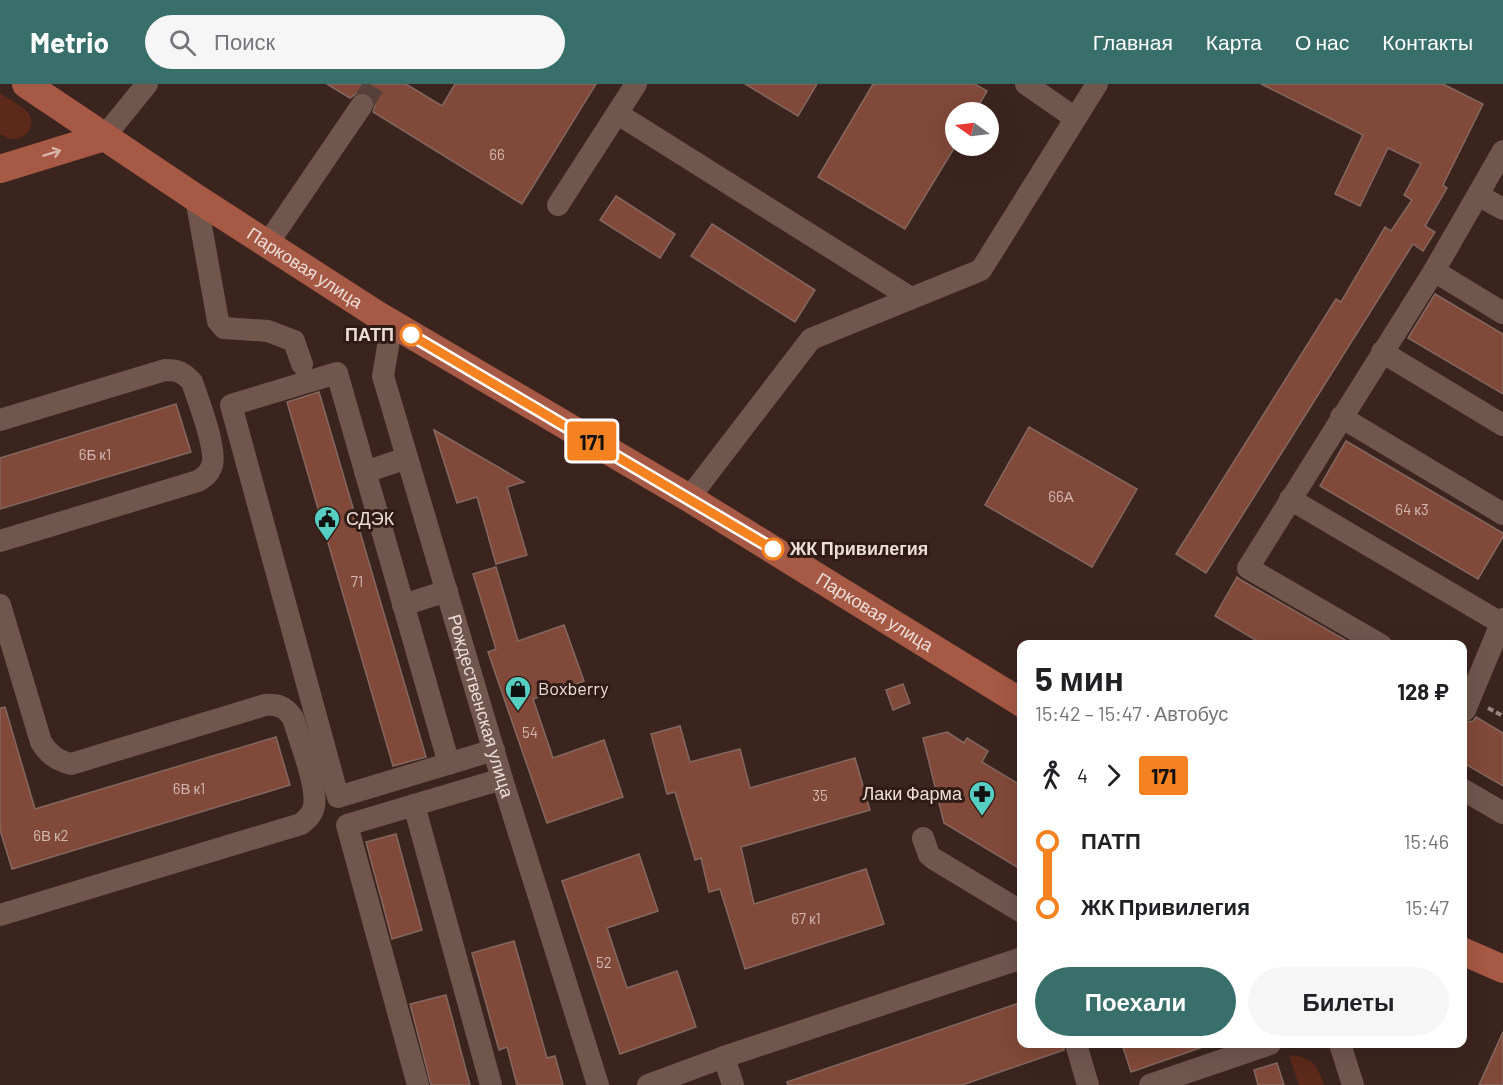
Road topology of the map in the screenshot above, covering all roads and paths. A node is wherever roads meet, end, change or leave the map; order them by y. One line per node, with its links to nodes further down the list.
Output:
1 (26, 84): 9 (main road, Парковая улица)
2 (147, 84): 9 (street)
3 (636, 84): 7 (street)
4 (1026, 84): 8 (street)
5 (1096, 84): 8 (street)
6 (362, 105): 16 (street)
7 (618, 114): 14 (street); 18 (street)
8 (1075, 118): 18 (street)
9 (105, 136): 11 (main road, one-way to 9); 13 (main road, Парковая улица)
10 (1503, 151): 12 (street)
11 (0, 169)
12 (1478, 195): 15 (street); 17 (street)
13 (196, 198): 16 (main road, Парковая улица); 22 (street)
14 (558, 206)
15 (1503, 209)
16 (268, 243): 20 (main road, Парковая улица)
17 (1434, 271): 19 (street); 21 (street)
18 (911, 298): 28 (street)
19 (1503, 313)
20 (392, 324): 26 (street, Рождественская улица); 28 (main road, Парковая улица)
21 (1382, 352): 23 (street); 25 (street)
22 (302, 364)
23 (1341, 417): 29 (street); 30 (street)
24 (0, 420): 31 (street)
25 (1503, 425)
26 (407, 458): 27 (street); 32 (street, Рождественская улица)
27 (365, 472): 34 (street); 40 (street)
28 (690, 498): 38 (main road, Парковая улица)
29 (1290, 499): 35 (street); 36 (street)
30 (1503, 514)
31 (0, 541)
32 (447, 591): 34 (street); 39 (street, Рождественская улица)
33 (0, 605): 47 (street)
34 (403, 605): 40 (street)
35 (1502, 621): 37 (street)
36 (1372, 640)
37 (1467, 698)
38 (1017, 700)
39 (494, 750): 40 (street); 41 (street, Рождественская улица)
40 (448, 764)
41 (502, 778): 43 (street); 57 (street, Рождественская улица)
42 (1467, 792): 44 (street)
43 (414, 805): 55 (street); 56 (street)
44 (1503, 813)
45 (922, 838): 46 (street)
46 (1017, 909)
47 (0, 915)
48 (1467, 953): 50 (main road)
49 (1017, 960): 54 (street)
50 (1503, 969)
51 (1077, 1048): 60 (street)
52 (1341, 1048): 62 (street)
53 (1238, 1049): 61 (street)
54 (724, 1057): 58 (street); 59 (street)
55 (418, 1085)
56 (491, 1085)
57 (598, 1085)
58 (648, 1085)
59 (733, 1085)
60 (1088, 1085)
61 (1150, 1085)
62 (1353, 1085)

